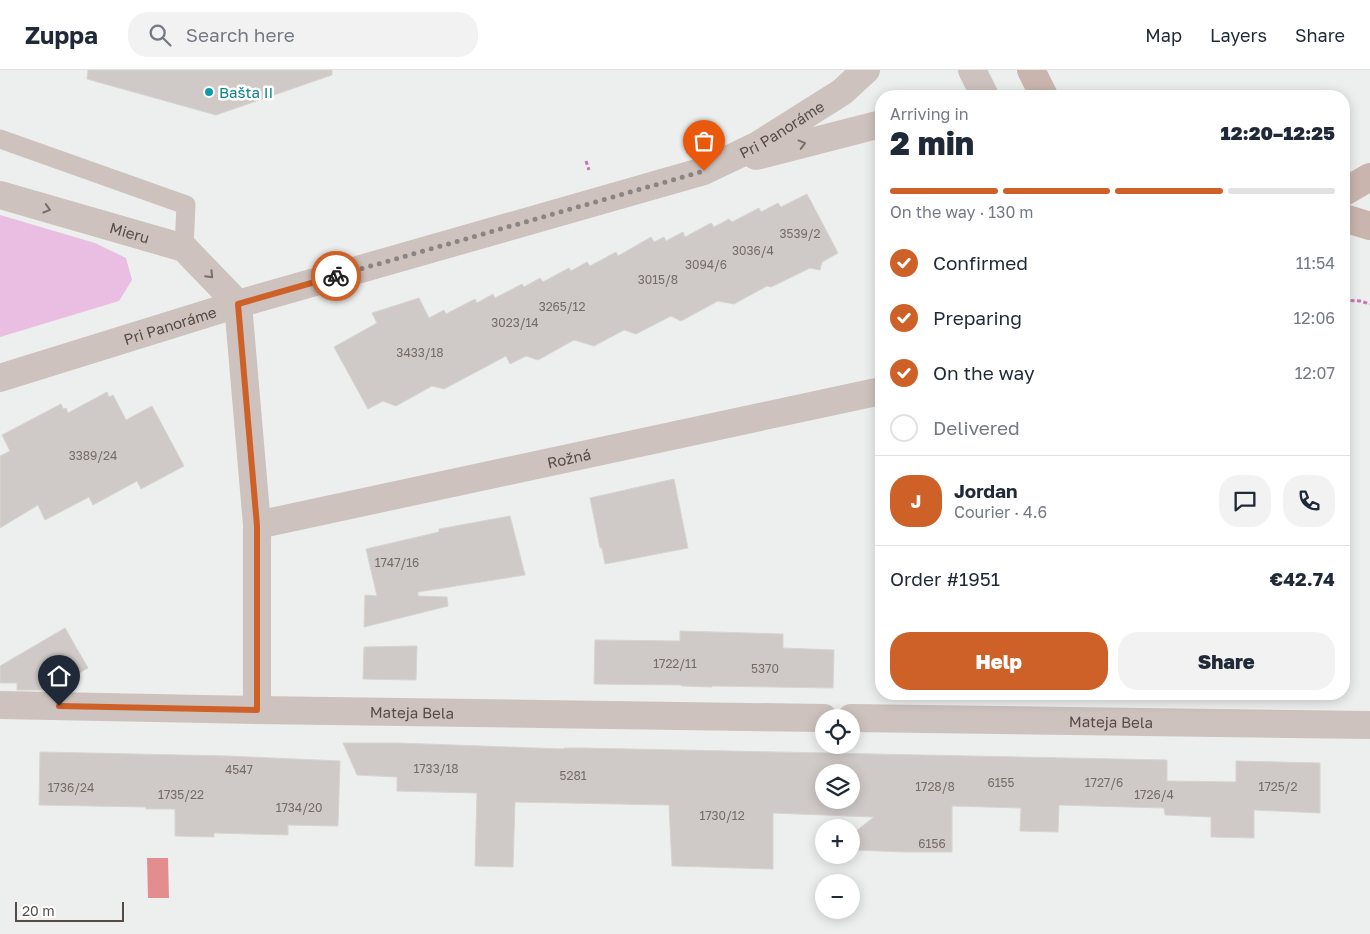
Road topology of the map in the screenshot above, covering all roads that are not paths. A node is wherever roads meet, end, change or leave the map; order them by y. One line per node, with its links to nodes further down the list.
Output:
1 (866, 70): 8 (street, Pri Panoráme)
2 (972, 70): 4 (street)
3 (1031, 70): 5 (main road)
4 (982, 90)
5 (1041, 90)
6 (875, 126): 8 (street, one-way to 6)
7 (0, 139): 14 (lane)
8 (704, 171): 15 (street, Pri Panoráme)
9 (1370, 177): 10 (main road)
10 (1350, 189)
11 (0, 195): 14 (street, Mieru, one-way to 14)
12 (1350, 220): 13 (main road)
13 (1370, 226)
14 (184, 248): 15 (street, Mieru, one-way to 15)
15 (238, 304): 16 (street, Pri Panoráme); 18 (street)
16 (0, 378)
17 (875, 392): 18 (street, Rožná)
18 (257, 526): 20 (street)
19 (0, 705): 20 (street, Mateja Bela)
20 (257, 710): 21 (street, Mateja Bela)
21 (815, 718)
22 (860, 718): 23 (street, Mateja Bela)
23 (1370, 725)

